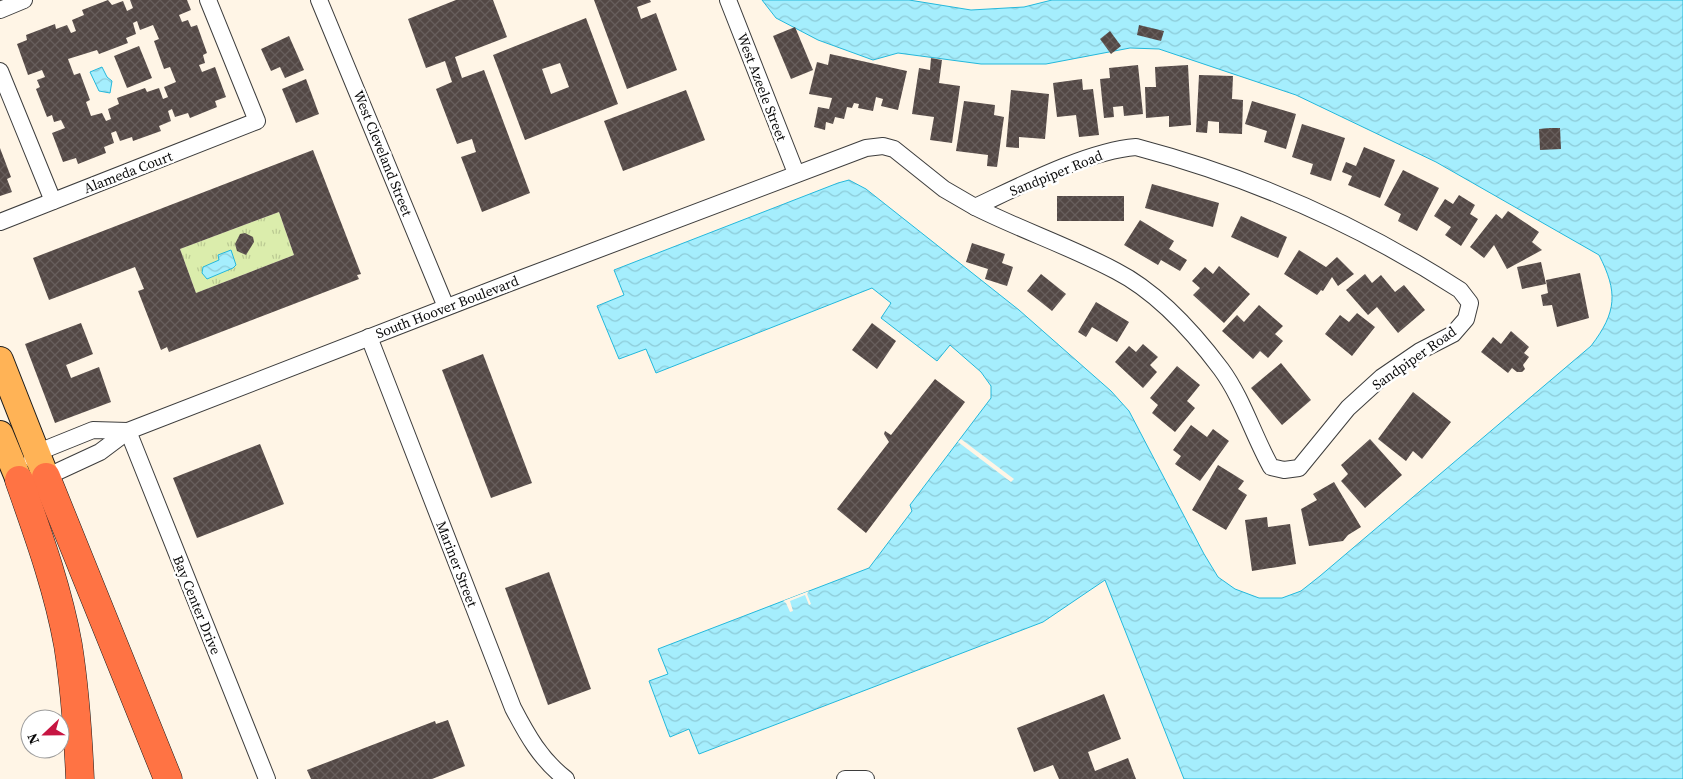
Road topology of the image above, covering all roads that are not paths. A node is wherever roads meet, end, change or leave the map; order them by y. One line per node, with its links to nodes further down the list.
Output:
1 (24, 0): 5 (street)
2 (208, 0): 9 (street, Alameda Court)
3 (319, 0): 12 (street, West Cleveland Street)
4 (728, 0): 8 (street, West Azeele Street)
5 (0, 10)
6 (0, 70): 9 (street)
7 (883, 146): 8 (street, South Hoover Boulevard); 10 (street, Sandpiper Road)
8 (796, 173): 12 (street, South Hoover Boulevard)
9 (54, 201): 11 (street, Alameda Court)
10 (974, 207): 10 (street, Sandpiper Road)
11 (0, 222)
12 (446, 307): 13 (street, South Hoover Boulevard)
13 (369, 337): 15 (street, South Hoover Boulevard); 22 (street, Mariner Street)
14 (0, 360): 17 (main road)
15 (128, 431): 17 (street, South Hoover Boulevard); 17 (street); 21 (street, Bay Center Drive)
16 (0, 434): 18 (main road)
17 (41, 465): 18 (street, South Hoover Boulevard); 18 (street); 20 (highway)
18 (19, 480): 19 (highway)
19 (80, 779)
20 (168, 779)
21 (267, 779)
22 (566, 779)
23 (845, 779): 24 (street)
24 (866, 779)

